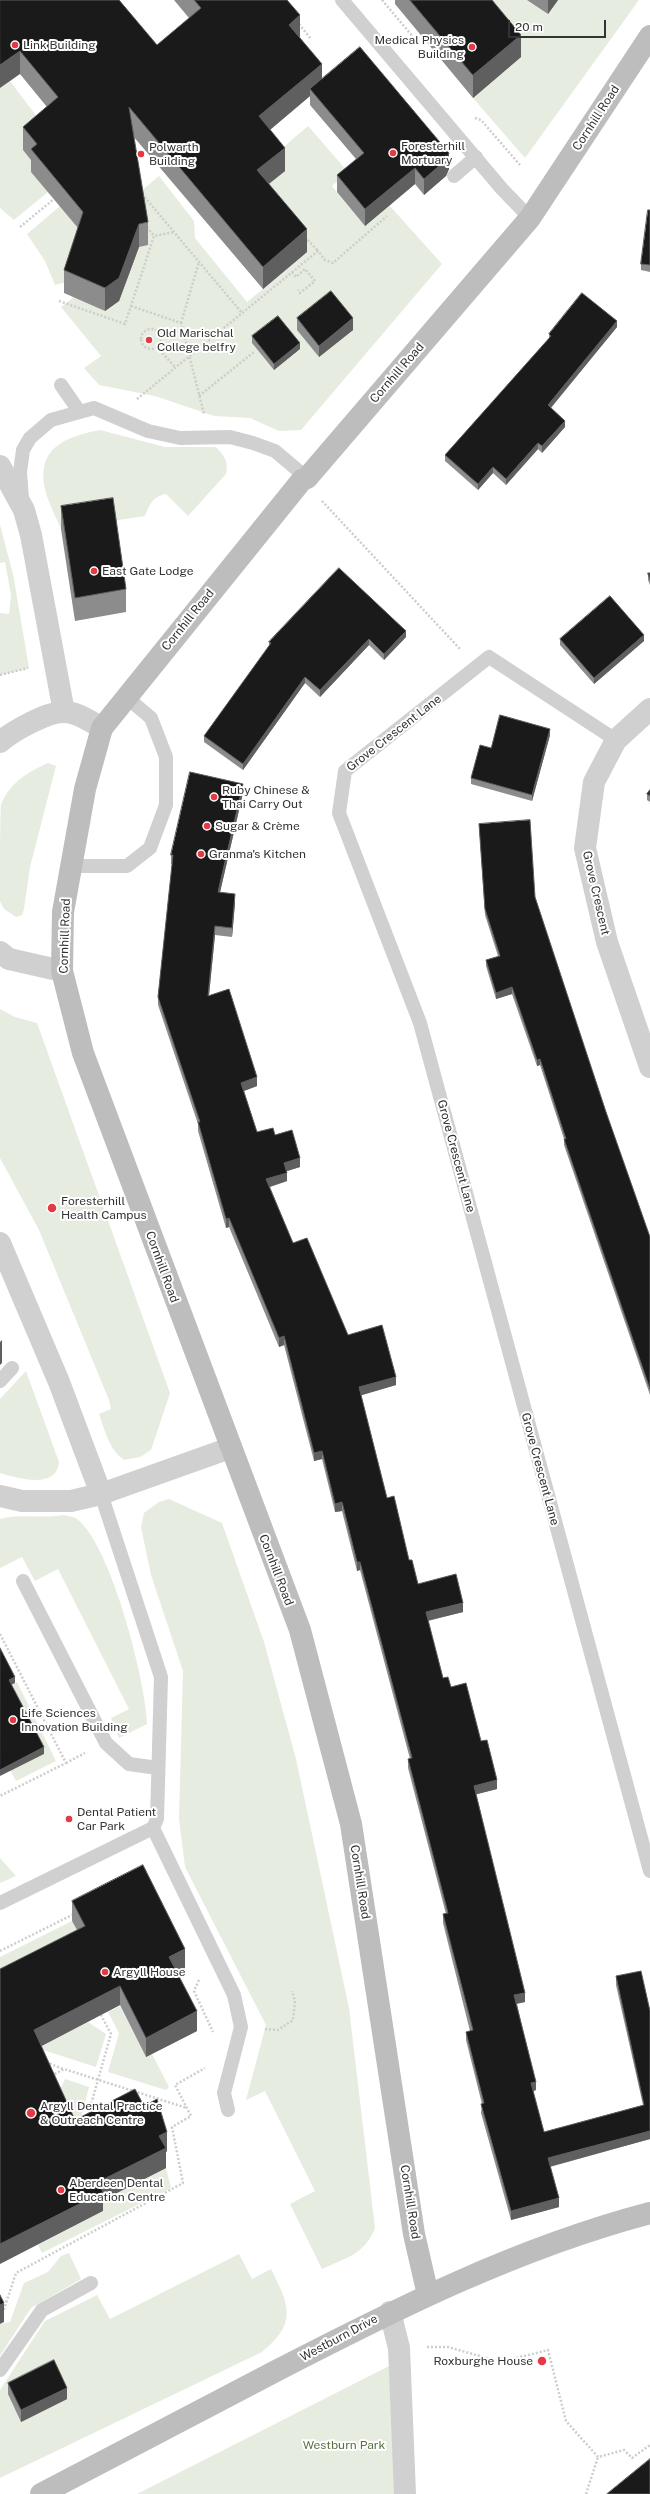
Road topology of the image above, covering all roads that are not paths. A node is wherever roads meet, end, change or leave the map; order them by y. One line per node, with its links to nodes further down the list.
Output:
1 (342, 0): 3 (lane)
2 (650, 36): 5 (street, Cornhill Road)
3 (476, 157): 4 (lane); 5 (lane)
4 (454, 176)
5 (530, 218): 9 (street, Cornhill Road)
6 (61, 385): 7 (lane)
7 (79, 411): 9 (lane); 10 (lane)
8 (0, 466): 10 (street)
9 (304, 479): 11 (street, Cornhill Road)
10 (24, 510): 13 (street)
11 (125, 696): 14 (street, Cornhill Road); 17 (lane)
12 (650, 709): 15 (street, Grove Crescent)
13 (64, 712): 14 (street); 16 (street)
14 (102, 728): 17 (street, Cornhill Road)
15 (616, 740): 20 (street, Grove Crescent); 32 (lane, Grove Crescent Lane)
16 (0, 742)
17 (70, 866): 19 (street, Cornhill Road)
18 (0, 952): 19 (street)
19 (62, 971): 24 (street, Cornhill Road)
20 (650, 1067)
21 (0, 1243): 25 (street)
22 (12, 1368): 23 (lane)
23 (0, 1381)
24 (230, 1448): 25 (street); 37 (street, Cornhill Road)
25 (100, 1494): 26 (street); 30 (lane)
26 (0, 1496)
27 (23, 1581): 28 (lane)
28 (129, 1764): 29 (lane); 30 (lane)
29 (115, 1768)
30 (158, 1768): 31 (lane)
31 (153, 1828): 33 (lane); 34 (lane)
32 (650, 1871)
33 (0, 1903)
34 (228, 2110)
35 (650, 2213): 37 (street, Westburn Drive)
36 (91, 2283): 39 (lane)
37 (428, 2294): 38 (street, Westburn Drive)
38 (390, 2312): 40 (street, Westburn Drive); 41 (street)
39 (0, 2370)
40 (41, 2494)
41 (404, 2494)

